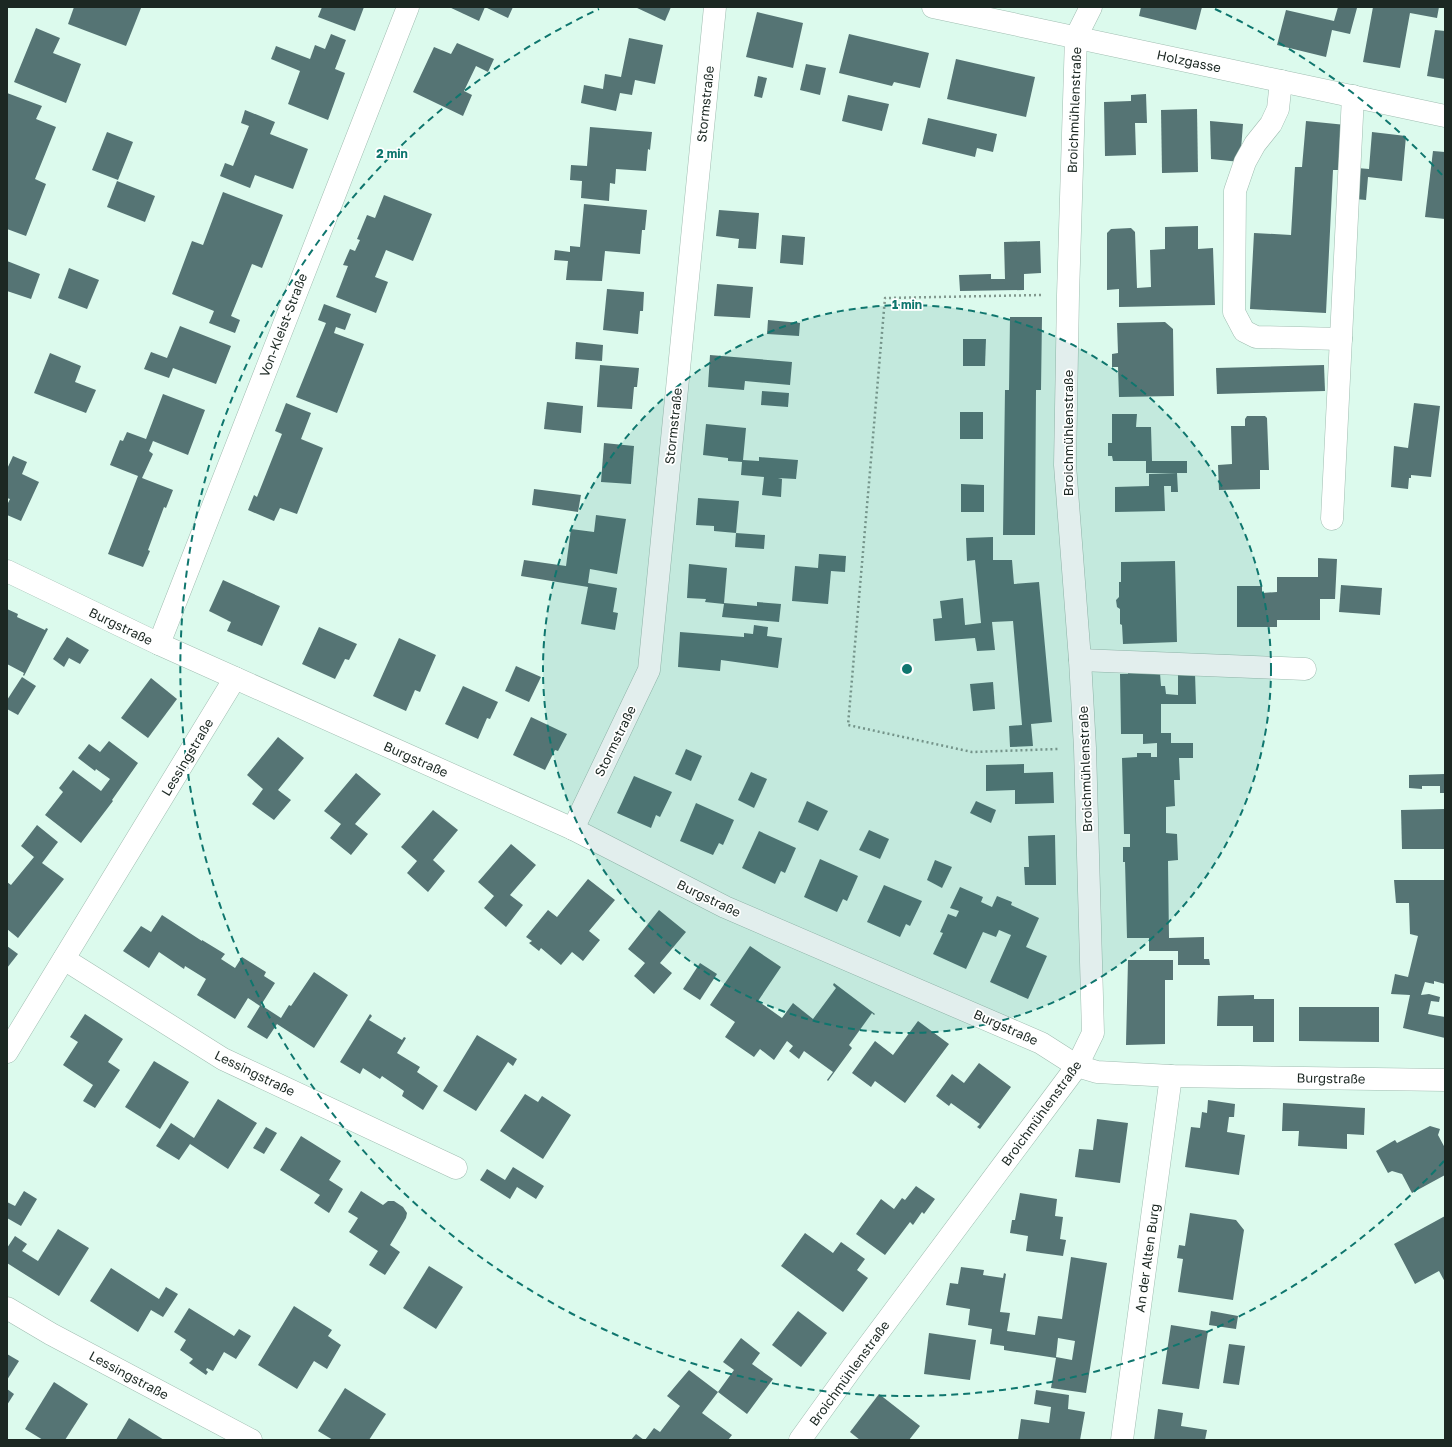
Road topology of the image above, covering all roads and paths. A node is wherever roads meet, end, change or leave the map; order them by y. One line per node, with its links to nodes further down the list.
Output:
1 (408, 7): 13 (street, Von-Kleist-Straße)
2 (714, 7): 18 (street, Stormstraße)
3 (933, 7): 5 (street, Holzgasse)
4 (1091, 7): 5 (street, Broichmühlenstraße)
5 (1076, 37): 6 (street, Holzgasse); 9 (street, Broichmühlenstraße)
6 (1281, 81): 7 (street, Holzgasse); 10 (street)
7 (1353, 96): 8 (street, Holzgasse); 10 (street)
8 (1445, 116)
9 (1068, 295): 14 (street, Broichmühlenstraße); 17 (path)
10 (1341, 339): 11 (street)
11 (1332, 519)
12 (7, 572): 13 (street, Burgstraße)
13 (159, 644): 16 (street, Burgstraße)
14 (1080, 660): 15 (street); 17 (street, Broichmühlenstraße)
15 (1305, 669)
16 (235, 678): 18 (street, Burgstraße); 19 (street, Lessingstraße)
17 (1085, 748): 21 (street, Broichmühlenstraße)
18 (573, 829): 21 (street, Burgstraße)
19 (64, 959): 20 (street, Lessingstraße); 24 (street, Lessingstraße)
20 (7, 1052)
21 (1077, 1066): 22 (street, Burgstraße); 27 (street, Broichmühlenstraße)
22 (1171, 1076): 23 (street, Burgstraße); 28 (street, An der Alten Burg)
23 (1445, 1080)
24 (456, 1168)
25 (7, 1308): 26 (street, Lessingstraße)
26 (251, 1440)
27 (800, 1440)
28 (1122, 1440)

